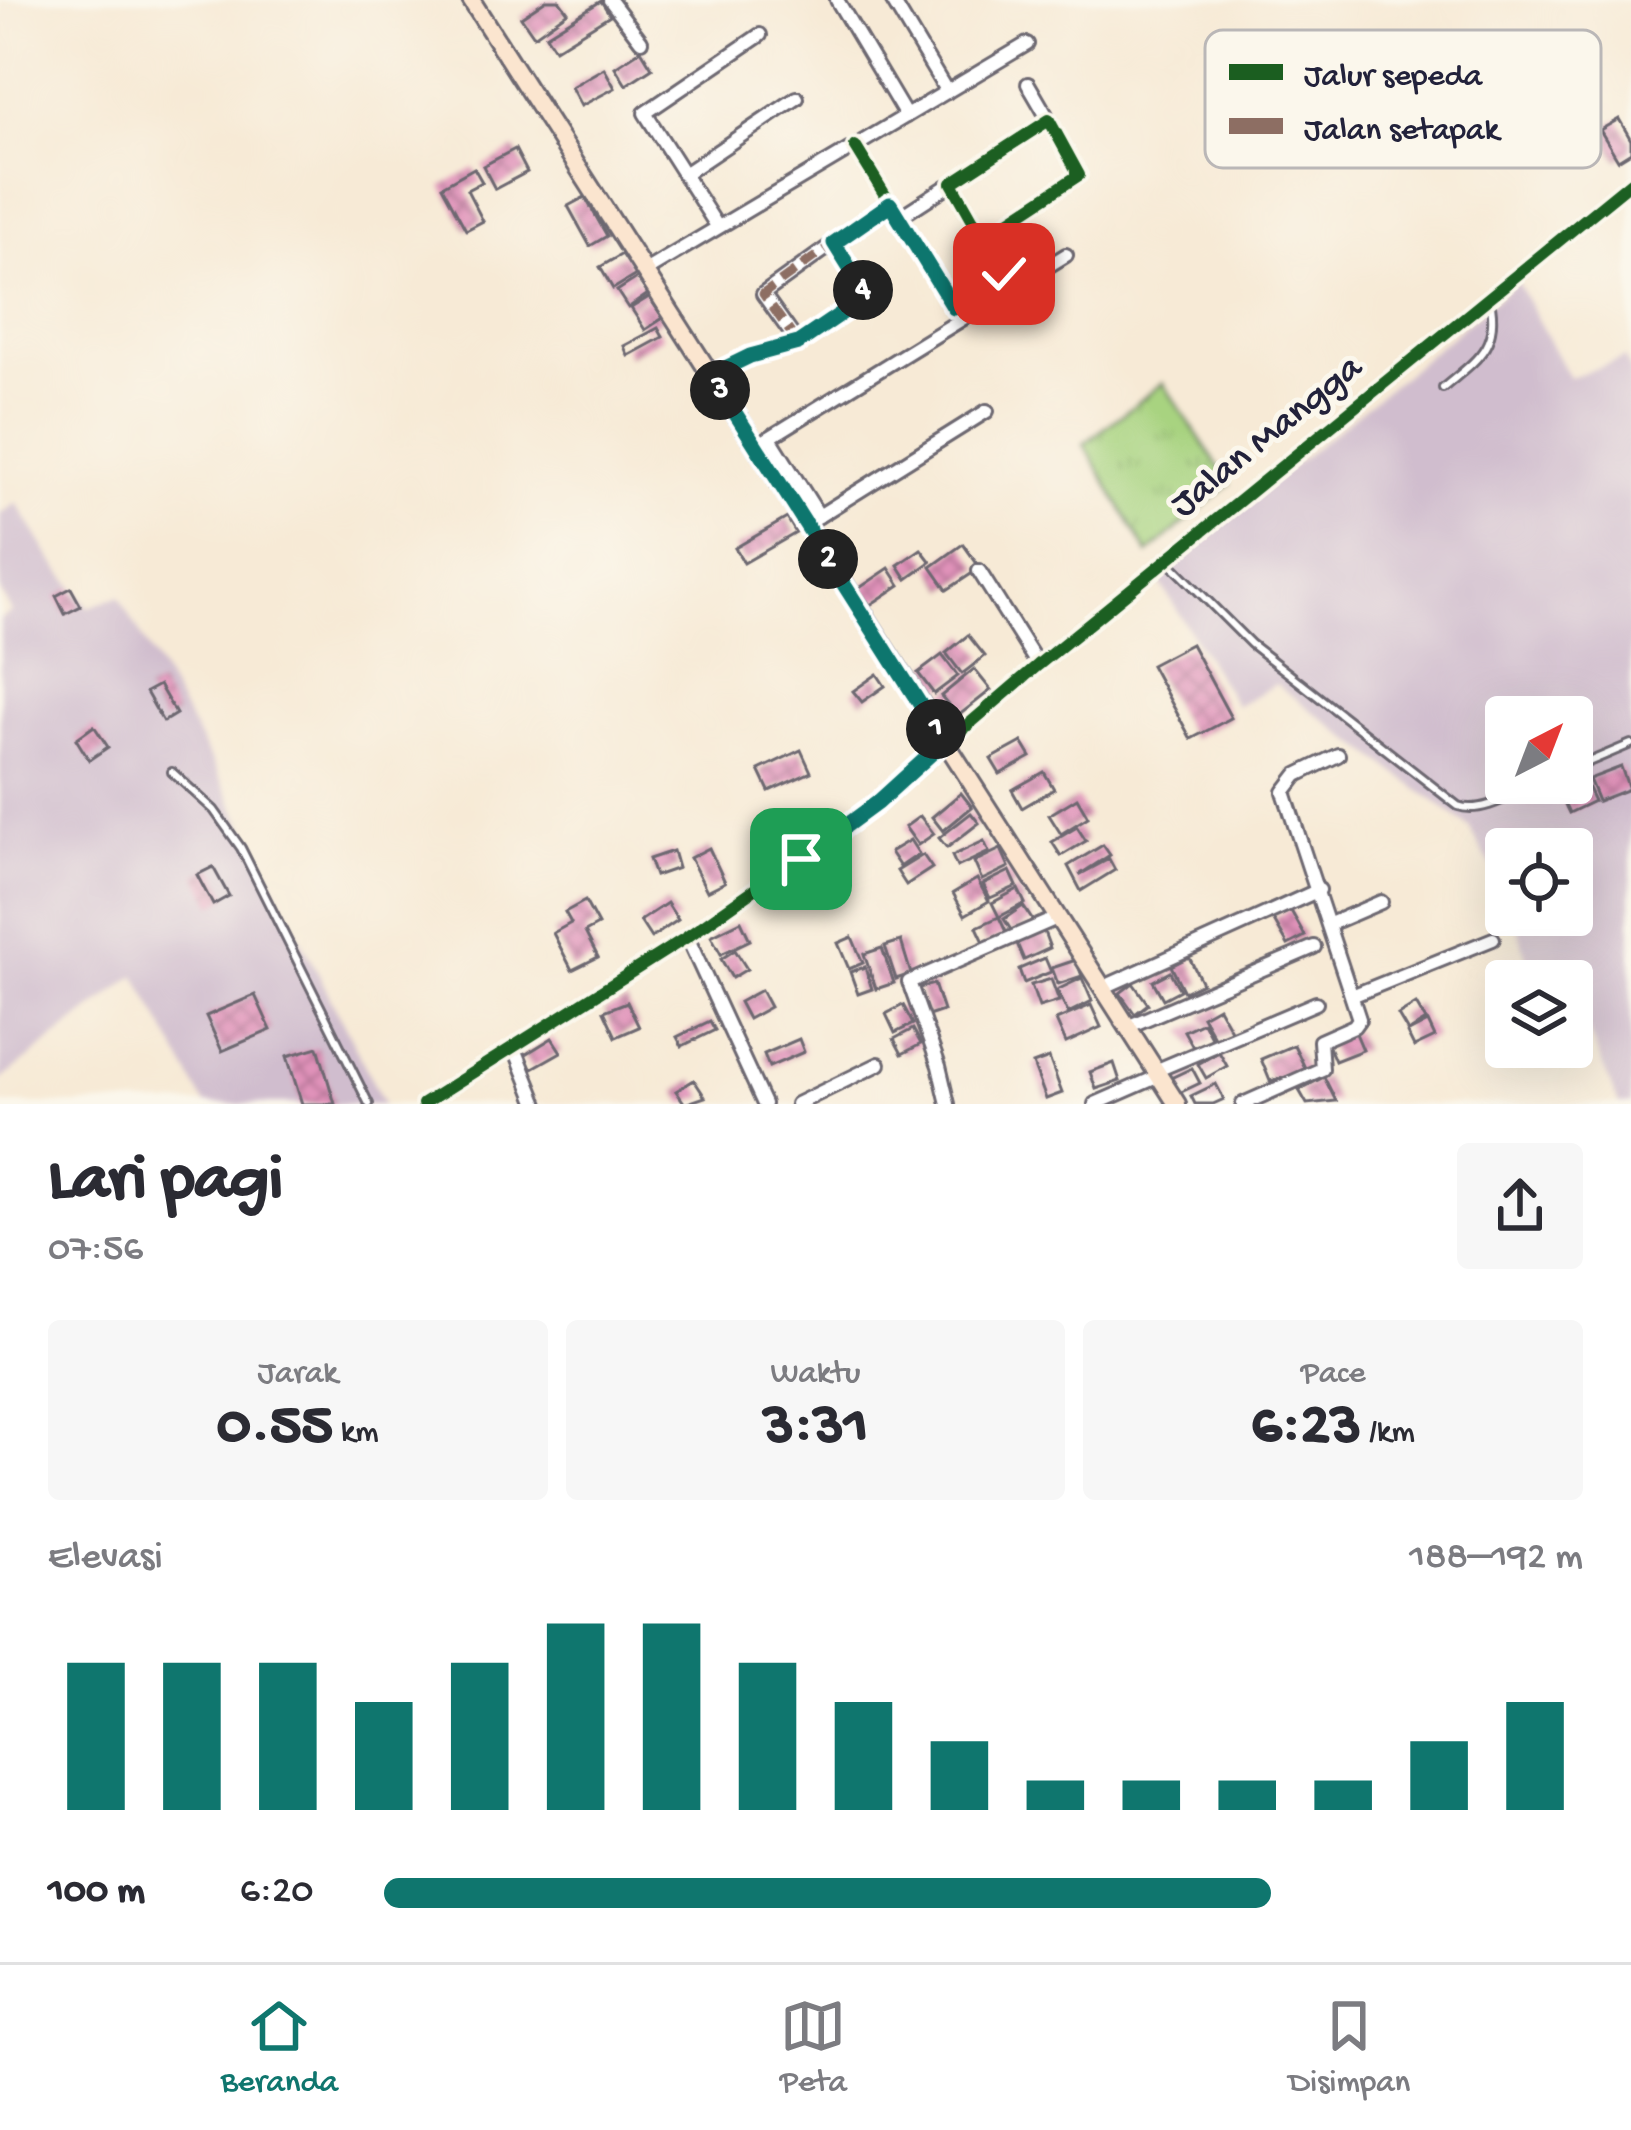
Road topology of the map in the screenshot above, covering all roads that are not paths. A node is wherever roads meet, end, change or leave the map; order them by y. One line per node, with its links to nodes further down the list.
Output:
1 (472, 0): 23 (main road)
2 (610, 0): 6 (street)
3 (837, 0): 11 (street)
4 (892, 0): 9 (street)
5 (760, 35): 14 (street)
6 (641, 40)
7 (1028, 44): 9 (street)
8 (1028, 84): 12 (street)
9 (947, 92): 11 (street)
10 (797, 98): 14 (street)
11 (906, 116): 13 (street)
12 (1049, 120): 16 (street); 20 (street)
13 (855, 146): 17 (street); 19 (street)
14 (684, 174): 19 (street)
15 (1631, 182): 24 (street, Jalan Mangga)
16 (952, 183): 18 (street); 20 (street)
17 (890, 204): 18 (street); 21 (street)
18 (898, 218): 20 (street)
19 (717, 226): 23 (street)
20 (983, 238)
21 (834, 243): 25 (street); 25 (street)
22 (1066, 255): 29 (street)
23 (646, 271): 26 (main road)
24 (1489, 297): 27 (lane); 31 (street, Jalan Mangga)
25 (798, 343): 26 (street)
26 (711, 375): 29 (main road)
27 (1443, 388)
28 (987, 411): 30 (street)
29 (763, 442): 30 (main road)
30 (812, 520): 34 (main road)
31 (1167, 560): 33 (street, Jalan Mangga); 39 (lane)
32 (979, 571): 33 (street)
33 (1037, 665): 34 (street, Jalan Mangga)
34 (944, 742): 42 (main road); 44 (street, Jalan Mangga)
35 (1631, 744): 37 (lane)
36 (1338, 754): 40 (street)
37 (1593, 760)
38 (172, 772): 54 (lane)
39 (1488, 804)
40 (1319, 890): 43 (street); 47 (street)
41 (1381, 902): 43 (street)
42 (1057, 918): 47 (main road); 59 (street)
43 (1330, 923): 48 (street)
44 (687, 938): 51 (street, Jalan Mangga); 57 (street)
45 (1492, 939): 48 (street)
46 (1314, 947): 50 (street)
47 (1102, 988): 50 (main road)
48 (1354, 995): 62 (street)
49 (1316, 1003): 53 (street)
50 (1127, 1027): 53 (main road)
51 (514, 1046): 55 (street, Jalan Mangga); 56 (street)
52 (879, 1064): 58 (street)
53 (1157, 1073): 60 (street); 61 (main road)
54 (369, 1104)
55 (423, 1104)
56 (537, 1104)
57 (764, 1104)
58 (796, 1104)
59 (948, 1104)
60 (1095, 1104)
61 (1177, 1104)
62 (1243, 1104)

